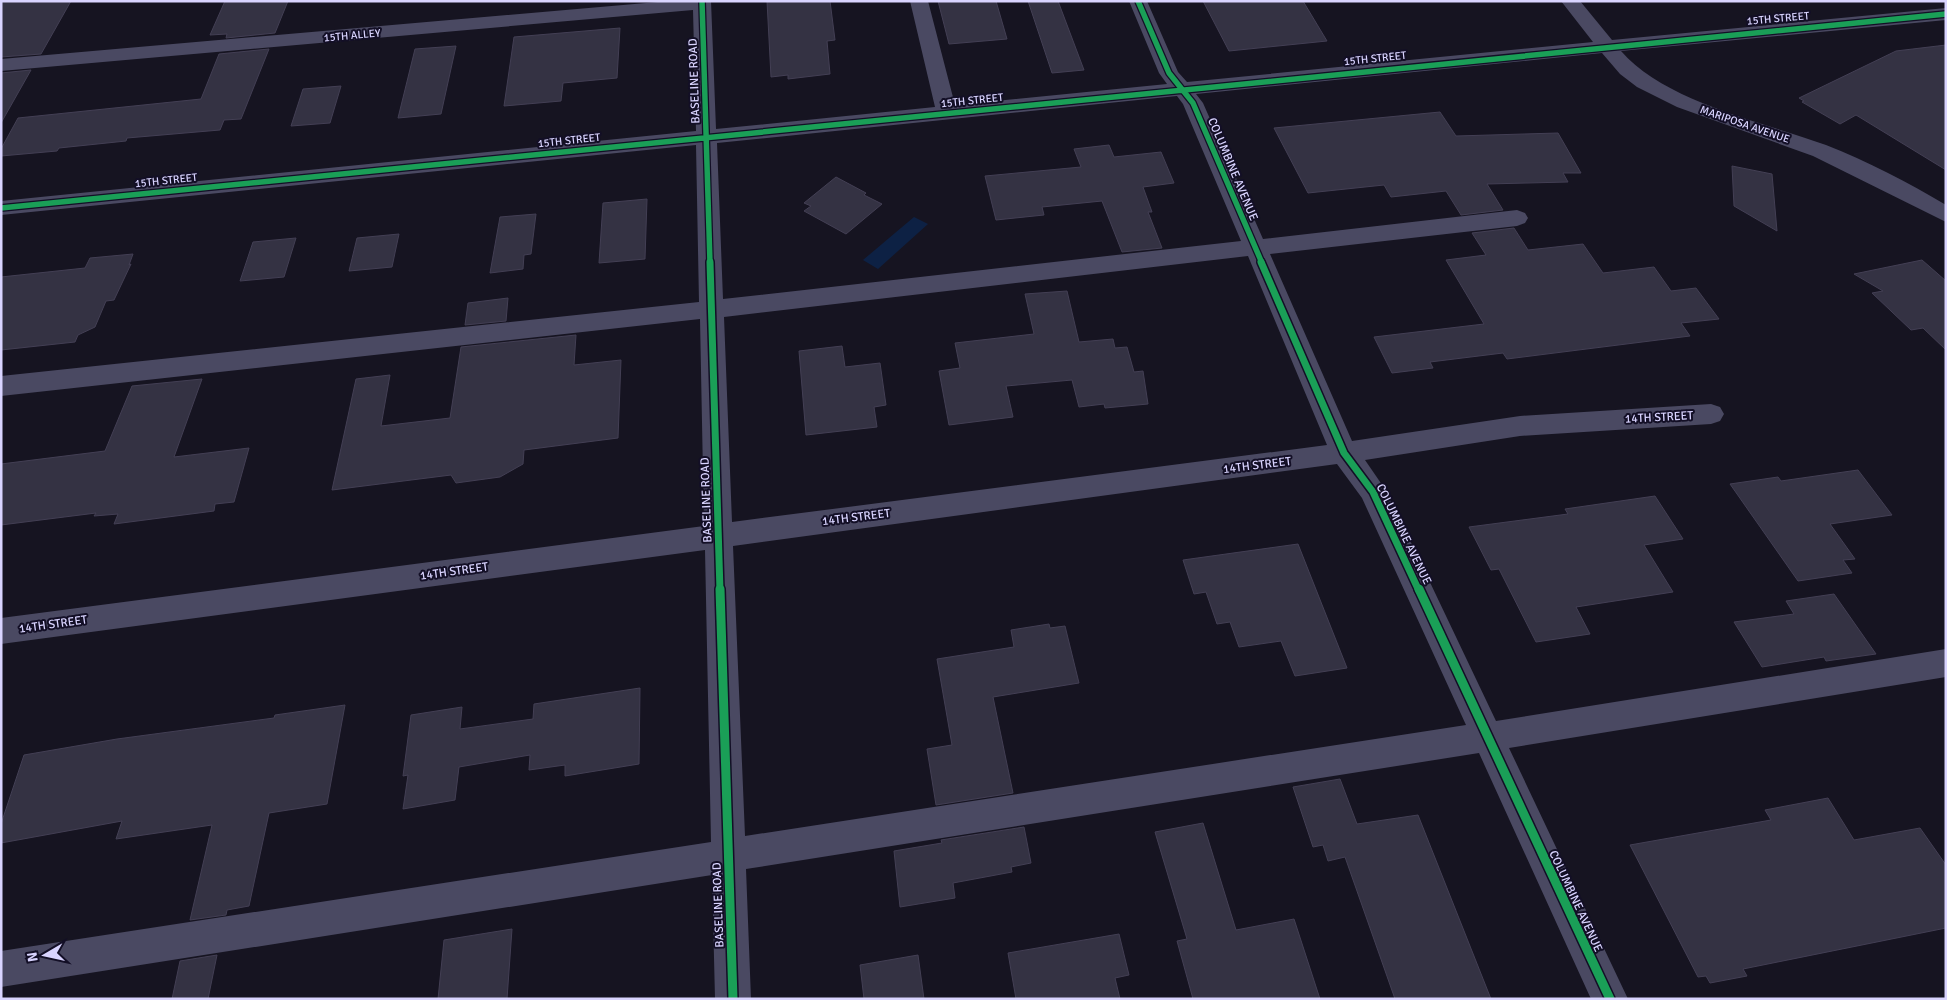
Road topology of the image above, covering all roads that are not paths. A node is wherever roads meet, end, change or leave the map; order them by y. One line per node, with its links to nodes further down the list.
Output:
1 (919, 1): 9 (street)
2 (1138, 1): 8 (street, COLUMBINE AVENUE)
3 (1570, 1): 6 (street, MARIPOSA AVENUE)
4 (702, 3): 7 (street, 15TH ALLEY); 10 (street, BASELINE ROAD)
5 (1946, 14): 6 (street, 15TH STREET)
6 (1609, 46): 8 (street, 15TH STREET); 12 (street, MARIPOSA AVENUE)
7 (1, 65)
8 (1184, 90): 9 (street, 15TH STREET); 14 (street, COLUMBINE AVENUE)
9 (947, 114): 10 (street, 15TH STREET)
10 (707, 138): 11 (street, 15TH STREET); 15 (street, BASELINE ROAD)
11 (1, 208)
12 (1946, 215)
13 (1516, 218): 14 (street)
14 (1255, 248): 15 (street); 18 (street, COLUMBINE AVENUE)
15 (712, 309): 16 (street); 19 (street, BASELINE ROAD)
16 (1, 386)
17 (1711, 414): 18 (street, 14TH STREET)
18 (1344, 453): 19 (street, 14TH STREET); 22 (street, COLUMBINE AVENUE)
19 (718, 535): 20 (street, 14TH STREET); 23 (street, BASELINE ROAD)
20 (1, 631)
21 (1946, 663): 22 (street)
22 (1487, 737): 23 (street); 26 (street, COLUMBINE AVENUE)
23 (728, 856): 24 (street); 25 (street, BASELINE ROAD)
24 (1, 969)
25 (733, 999)
26 (1610, 999)

